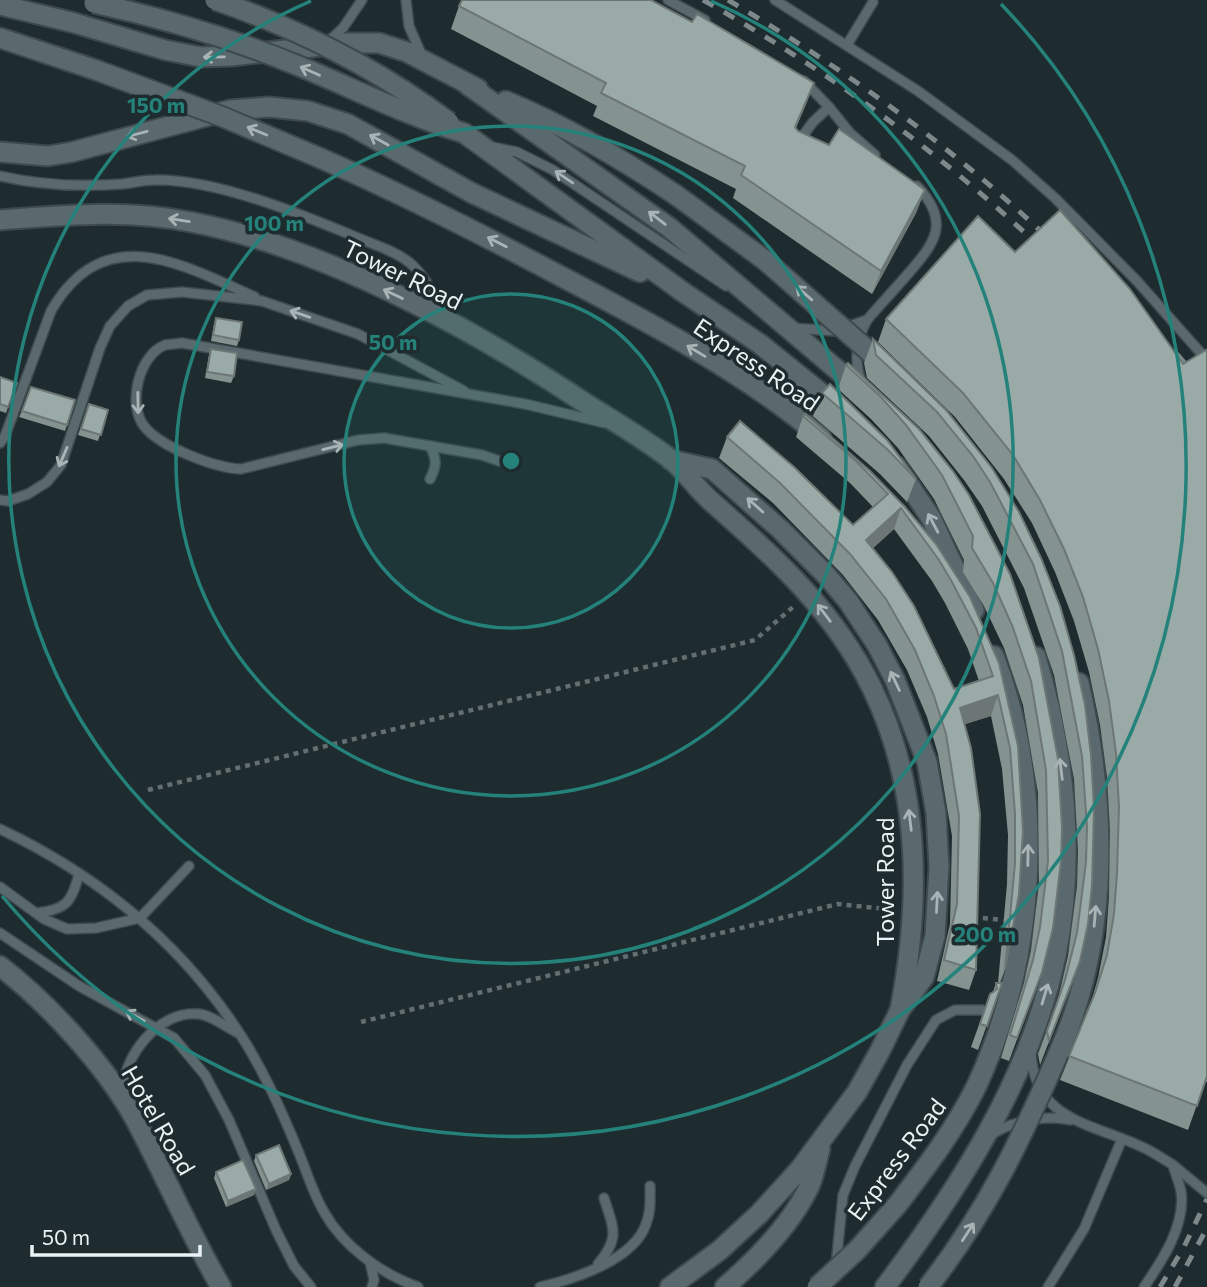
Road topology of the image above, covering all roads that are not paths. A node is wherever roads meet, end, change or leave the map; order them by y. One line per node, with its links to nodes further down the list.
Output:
1 (215, 0): 17 (street, bridge)
2 (362, 0): 12 (lane)
3 (406, 0): 13 (lane)
4 (668, 0): 9 (lane)
5 (775, 0): 11 (lane)
6 (88, 1): 17 (street, one-way to 6, bridge)
7 (873, 2): 11 (lane)
8 (0, 5): 12 (street, one-way to 8)
9 (714, 25)
10 (0, 38): 38 (street, Express Road, one-way to 10, bridge)
11 (847, 45): 30 (lane)
12 (319, 46): 13 (street)
13 (424, 61): 15 (street)
14 (801, 78): 16 (lane)
15 (468, 85): 29 (street, one-way to 15); 31 (street, one-way to 15, bridge)
16 (829, 107): 19 (lane); 21 (lane)
17 (464, 133): 18 (street)
18 (481, 145): 25 (street); 29 (lane, one-way to 18)
19 (794, 149)
20 (0, 152): 25 (street, one-way to 20)
21 (880, 159)
22 (0, 176): 28 (lane)
23 (908, 180): 27 (lane)
24 (0, 220): 28 (street, Tower Road, one-way to 24)
25 (682, 292): 34 (street)
26 (262, 301): 32 (lane, one-way to 26); 36 (lane); 43 (lane, one-way to 43)
27 (867, 320): 29 (lane); 33 (lane)
28 (454, 325): 35 (street, Tower Road)
29 (783, 326): 33 (street)
30 (1207, 360)
31 (900, 379)
32 (472, 395): 35 (lane); 37 (lane, one-way to 37)
33 (872, 399)
34 (856, 422)
35 (623, 428): 40 (street, Tower Road)
36 (0, 443)
37 (430, 446): 41 (lane); 42 (lane)
38 (834, 448)
39 (883, 451): 45 (street, one-way to 39)
40 (671, 460): 56 (street, Tower Road, one-way to 40); 56 (street, Tower Road, one-way to 40)
41 (499, 461)
42 (430, 479)
43 (3, 502)
44 (919, 534): 45 (street, Express Road)
45 (985, 634): 81 (street, Express Road, one-way to 45, bridge)
46 (1031, 642): 60 (street, one-way to 46)
47 (1073, 660): 84 (street, one-way to 47, bridge)
48 (0, 829): 50 (lane)
49 (190, 866): 53 (lane)
50 (79, 874): 52 (lane); 53 (lane)
51 (0, 887): 52 (lane)
52 (36, 913): 53 (lane)
53 (140, 918): 59 (lane)
54 (0, 933): 58 (lane, one-way to 54)
55 (0, 966): 61 (street, Hotel Road)
56 (900, 1010): 63 (street, Tower Road)
57 (982, 1010): 82 (lane)
58 (157, 1028): 59 (lane); 61 (lane); 73 (lane)
59 (240, 1034): 70 (lane)
60 (1031, 1035): 62 (lane); 65 (street)
61 (121, 1097): 72 (street, Hotel Road)
62 (1077, 1122): 64 (lane); 65 (lane)
63 (825, 1135): 79 (street, Tower Road); 80 (street)
64 (1122, 1139): 66 (lane); 85 (lane)
65 (983, 1141): 83 (street)
66 (1173, 1165): 68 (lane); 86 (lane)
67 (650, 1186): 71 (lane)
68 (1207, 1193)
69 (604, 1198): 71 (lane)
70 (370, 1262): 76 (lane); 77 (lane)
71 (595, 1268): 78 (lane)
72 (211, 1269): 74 (street); 75 (street, Hotel Road)
73 (311, 1286)
74 (202, 1287)
75 (221, 1287)
76 (372, 1287)
77 (418, 1287)
78 (540, 1287)
79 (670, 1287)
80 (725, 1287)
81 (817, 1287)
82 (831, 1287)
83 (886, 1287)
84 (928, 1287)
85 (1048, 1287)
86 (1144, 1287)

